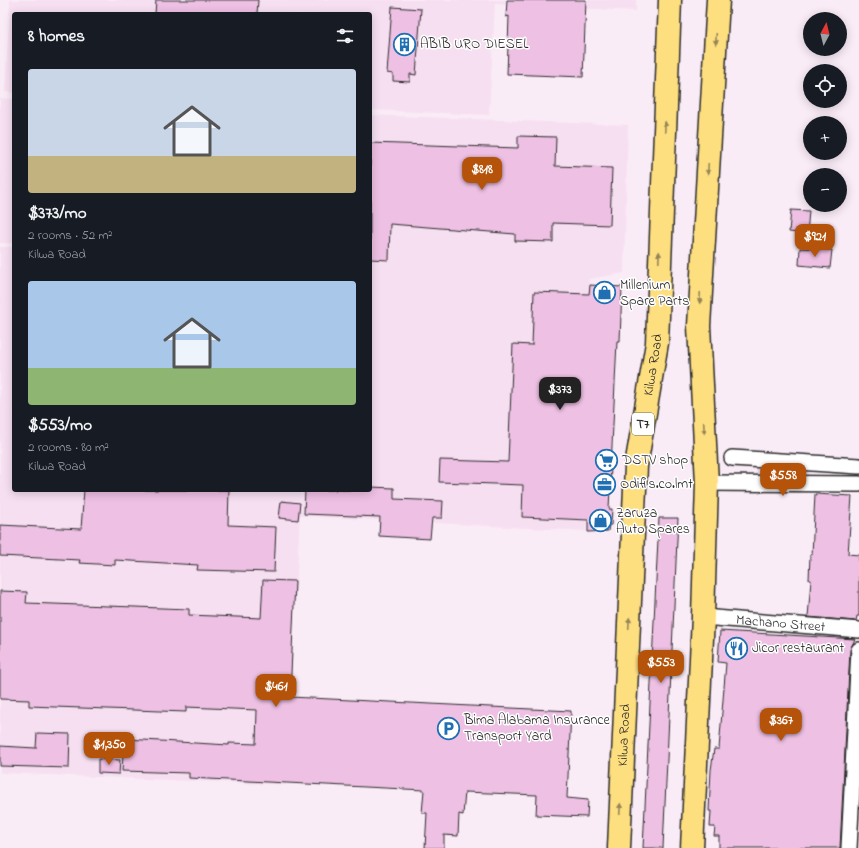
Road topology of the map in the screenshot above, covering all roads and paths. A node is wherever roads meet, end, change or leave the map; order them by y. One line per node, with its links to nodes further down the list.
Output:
1 (670, 0): 10 (highway, Kilwa Road / T7, one-way to 1)
2 (718, 0): 5 (highway, one-way to 5)
3 (732, 458): 4 (street)
4 (859, 466)
5 (707, 483): 6 (street); 7 (highway)
6 (859, 484)
7 (703, 617): 8 (street, Machano Street); 11 (highway)
8 (859, 630)
9 (859, 650): 12 (street)
10 (619, 848)
11 (692, 848)
12 (849, 848)

